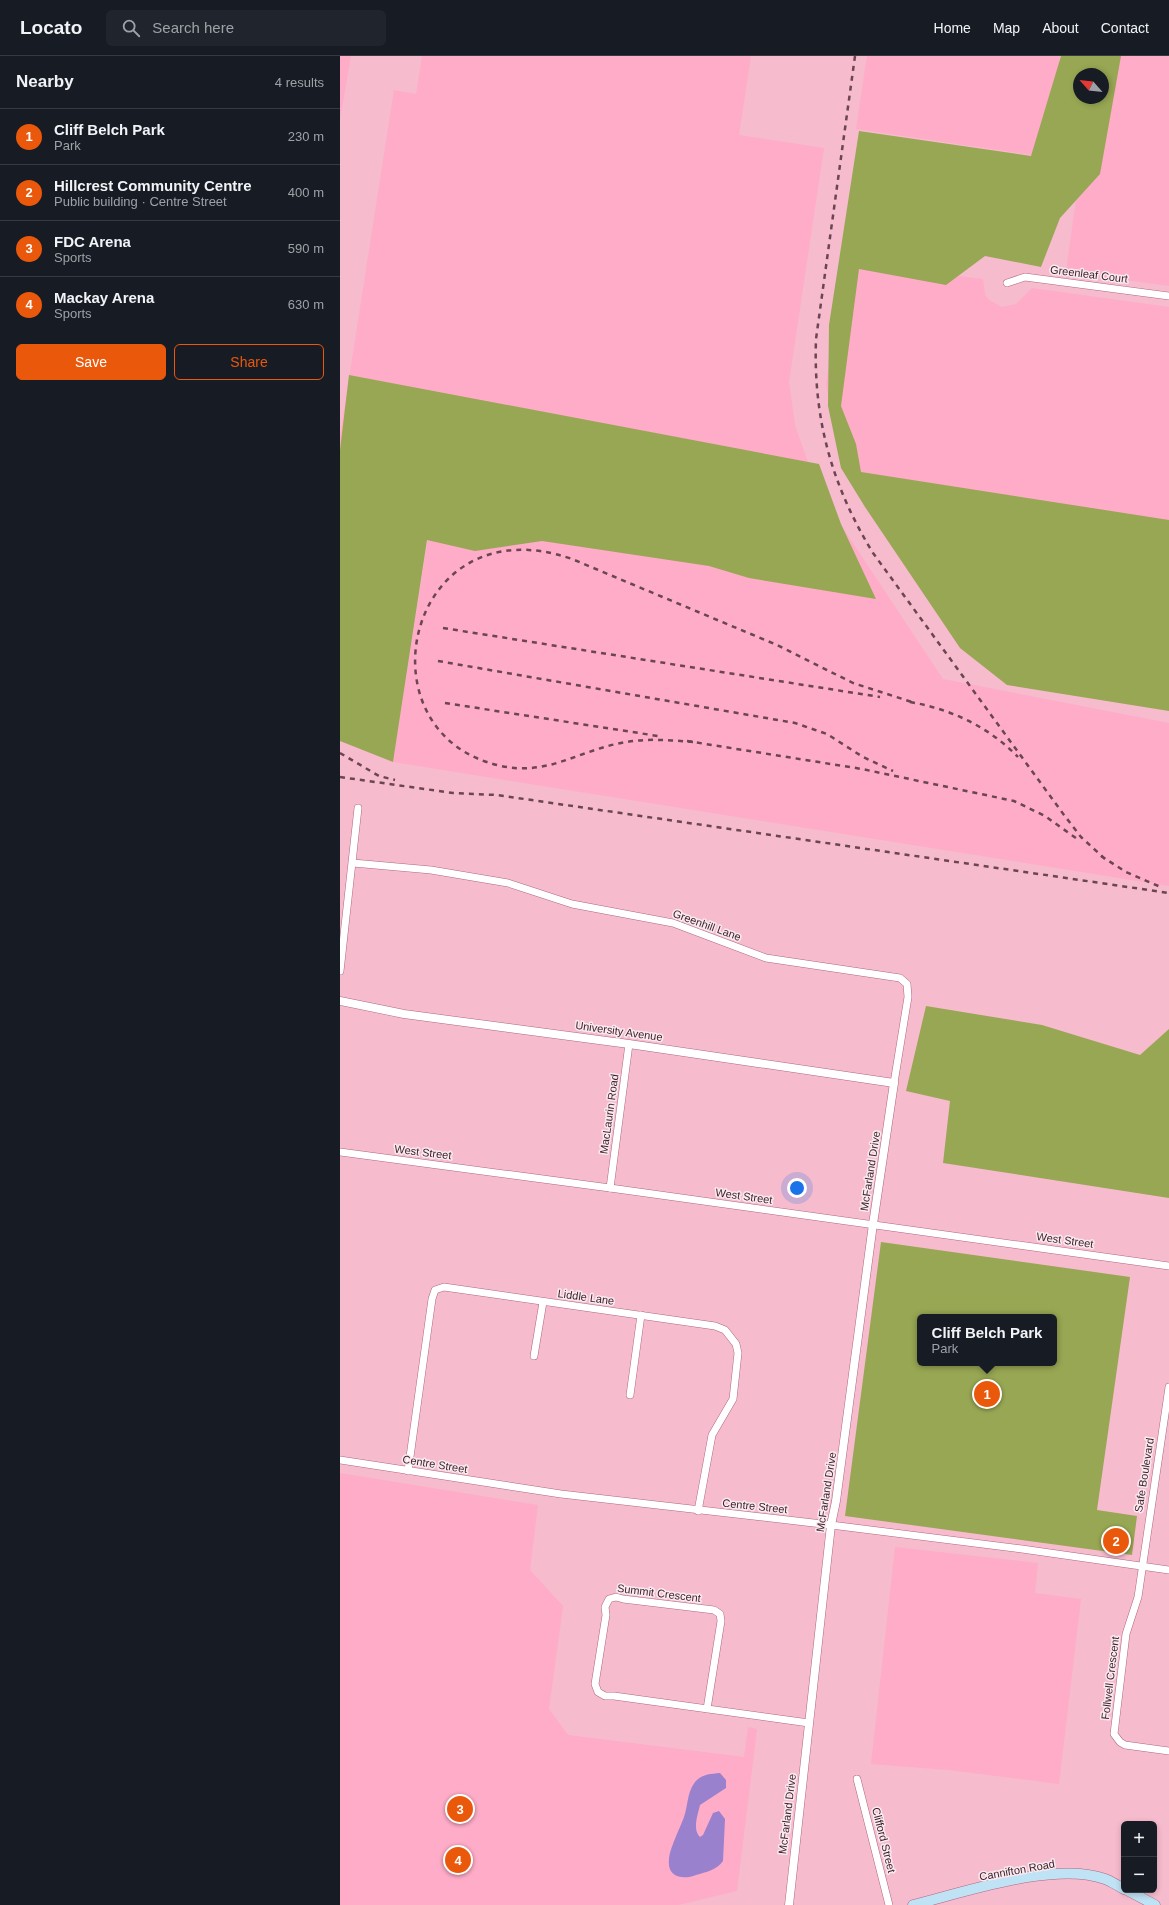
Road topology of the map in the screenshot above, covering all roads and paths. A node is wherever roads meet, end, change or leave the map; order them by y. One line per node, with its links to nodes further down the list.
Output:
1 (1007, 283): 2 (street, Greenleaf Court)
2 (1169, 296)
3 (358, 808): 4 (street)
4 (353, 863): 5 (street); 8 (street, Greenhill Lane)
5 (340, 971)
6 (340, 1001): 7 (street, University Avenue)
7 (629, 1044): 8 (street, University Avenue); 10 (street, MacLaurin Road)
8 (894, 1084): 11 (street, McFarland Drive)
9 (340, 1152): 10 (street, West Street)
10 (610, 1188): 11 (street, West Street)
11 (873, 1224): 12 (street, West Street); 21 (street, McFarland Drive)
12 (1169, 1266)
13 (543, 1302): 14 (street, Liddle Lane); 15 (street); 19 (street, Liddle Lane)
14 (640, 1315): 17 (street); 20 (street, Liddle Lane)
15 (534, 1356)
16 (1169, 1387): 22 (street, Safe Boulevard)
17 (630, 1396)
18 (340, 1460): 19 (street, Centre Street)
19 (408, 1471): 20 (street, Centre Street)
20 (698, 1511): 21 (street, Centre Street)
21 (831, 1525): 22 (street, Centre Street); 25 (street, McFarland Drive)
22 (1142, 1567): 23 (street, Centre Street); 26 (street, Follwell Crescent)
23 (1169, 1570)
24 (707, 1709): 24 (street, Summit Crescent); 25 (street, Summit Crescent)
25 (809, 1723): 30 (street, McFarland Drive)
26 (1169, 1751)
27 (857, 1780): 31 (street, Clifford Street)
28 (1121, 1887): 32 (main road, Cannifton Road)
29 (1132, 1893): 33 (main road, Cannifton Road)
30 (789, 1905)
31 (889, 1905)
32 (913, 1905)
33 (1155, 1905)

